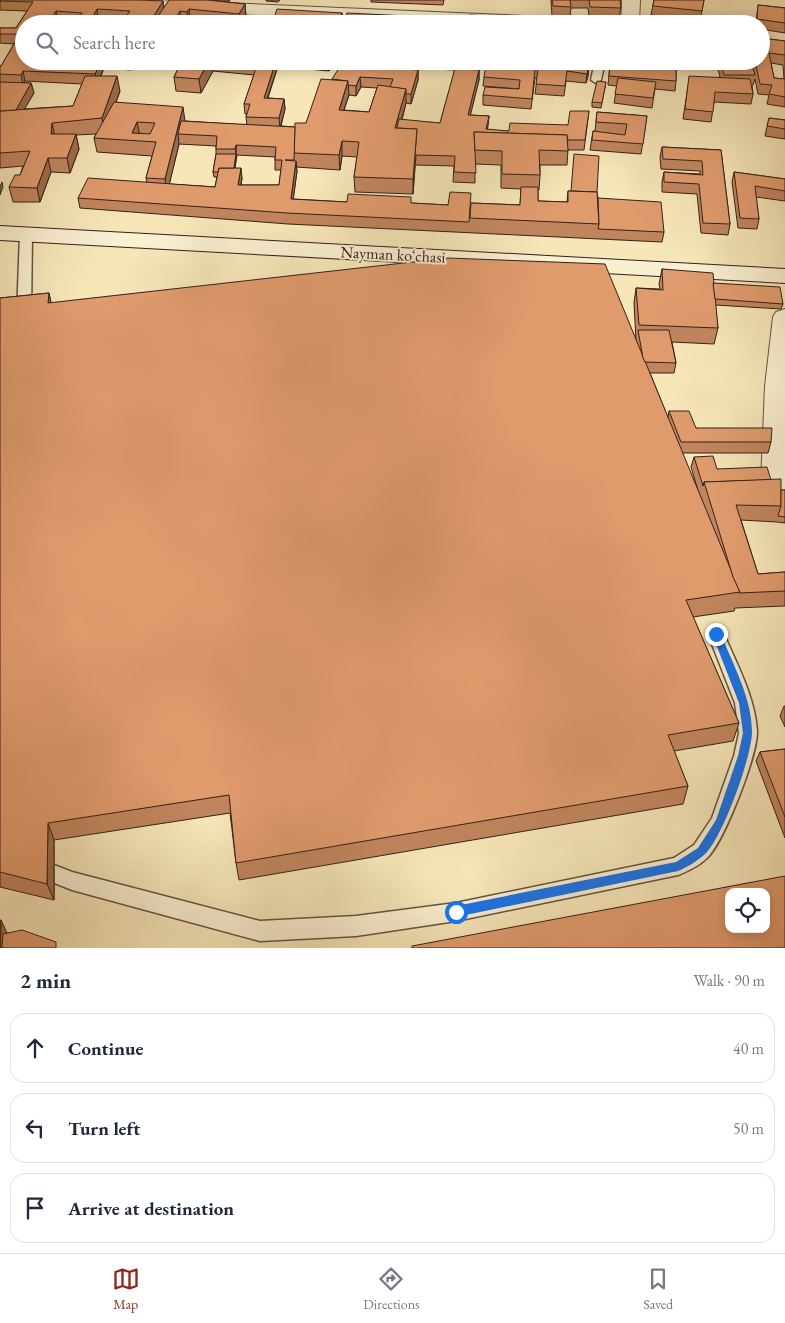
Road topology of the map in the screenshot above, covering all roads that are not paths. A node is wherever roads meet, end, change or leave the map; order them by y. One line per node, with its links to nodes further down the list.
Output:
1 (631, 0): 5 (street)
2 (105, 3): 3 (street)
3 (206, 4): 4 (street)
4 (304, 15)
5 (630, 15)
6 (598, 70): 7 (lane)
7 (596, 80)
8 (0, 233): 9 (street, Nayman koʻchasi)
9 (26, 234): 10 (street, Nayman koʻchasi); 11 (lane)
10 (785, 276)
11 (24, 315)
12 (785, 317): 13 (street)
13 (781, 386): 14 (street)
14 (775, 482)
15 (716, 634): 16 (lane)
16 (54, 874)

